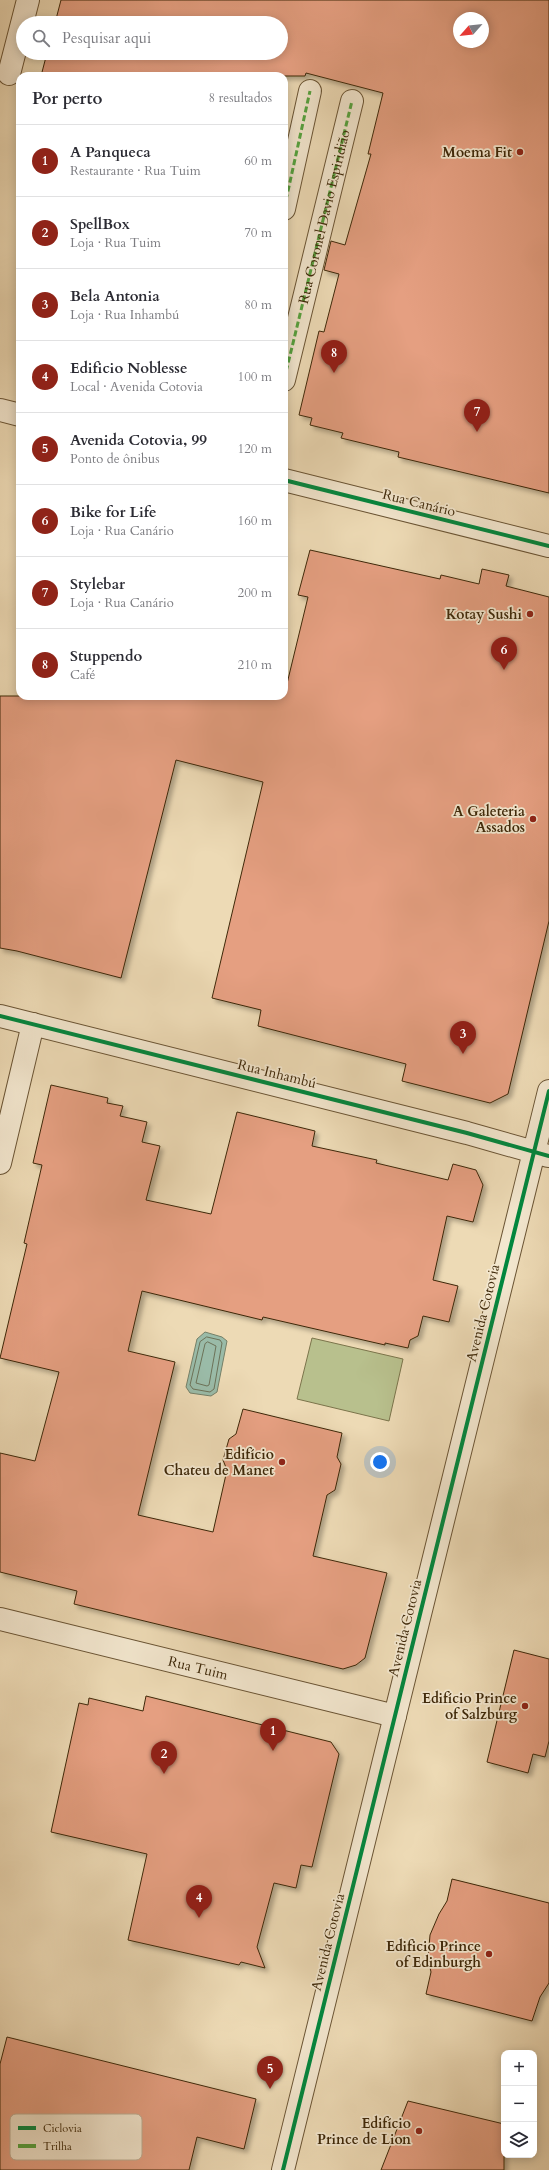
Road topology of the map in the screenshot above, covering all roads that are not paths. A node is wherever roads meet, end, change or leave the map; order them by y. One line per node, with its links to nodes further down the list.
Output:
1 (28, 0): 2 (street)
2 (24, 16)
3 (16, 47): 4 (street)
4 (9, 74)
5 (310, 91): 7 (street)
6 (352, 101): 8 (street, Rua Coronel Davio Espiridião)
7 (288, 191)
8 (288, 364)
9 (0, 410): 10 (street)
10 (16, 414)
11 (288, 481): 12 (street, Rua Canário)
12 (549, 546)
13 (0, 1016): 14 (street, Rua Inhambú)
14 (33, 1024): 16 (street, Rua Inhambú); 17 (street)
15 (549, 1091): 16 (street, Avenida Cotovia)
16 (542, 1154): 19 (street, Avenida Cotovia)
17 (0, 1163)
18 (0, 1619): 19 (street, Rua Tuim)
19 (395, 1716): 20 (street, Avenida Cotovia)
20 (283, 2170)

